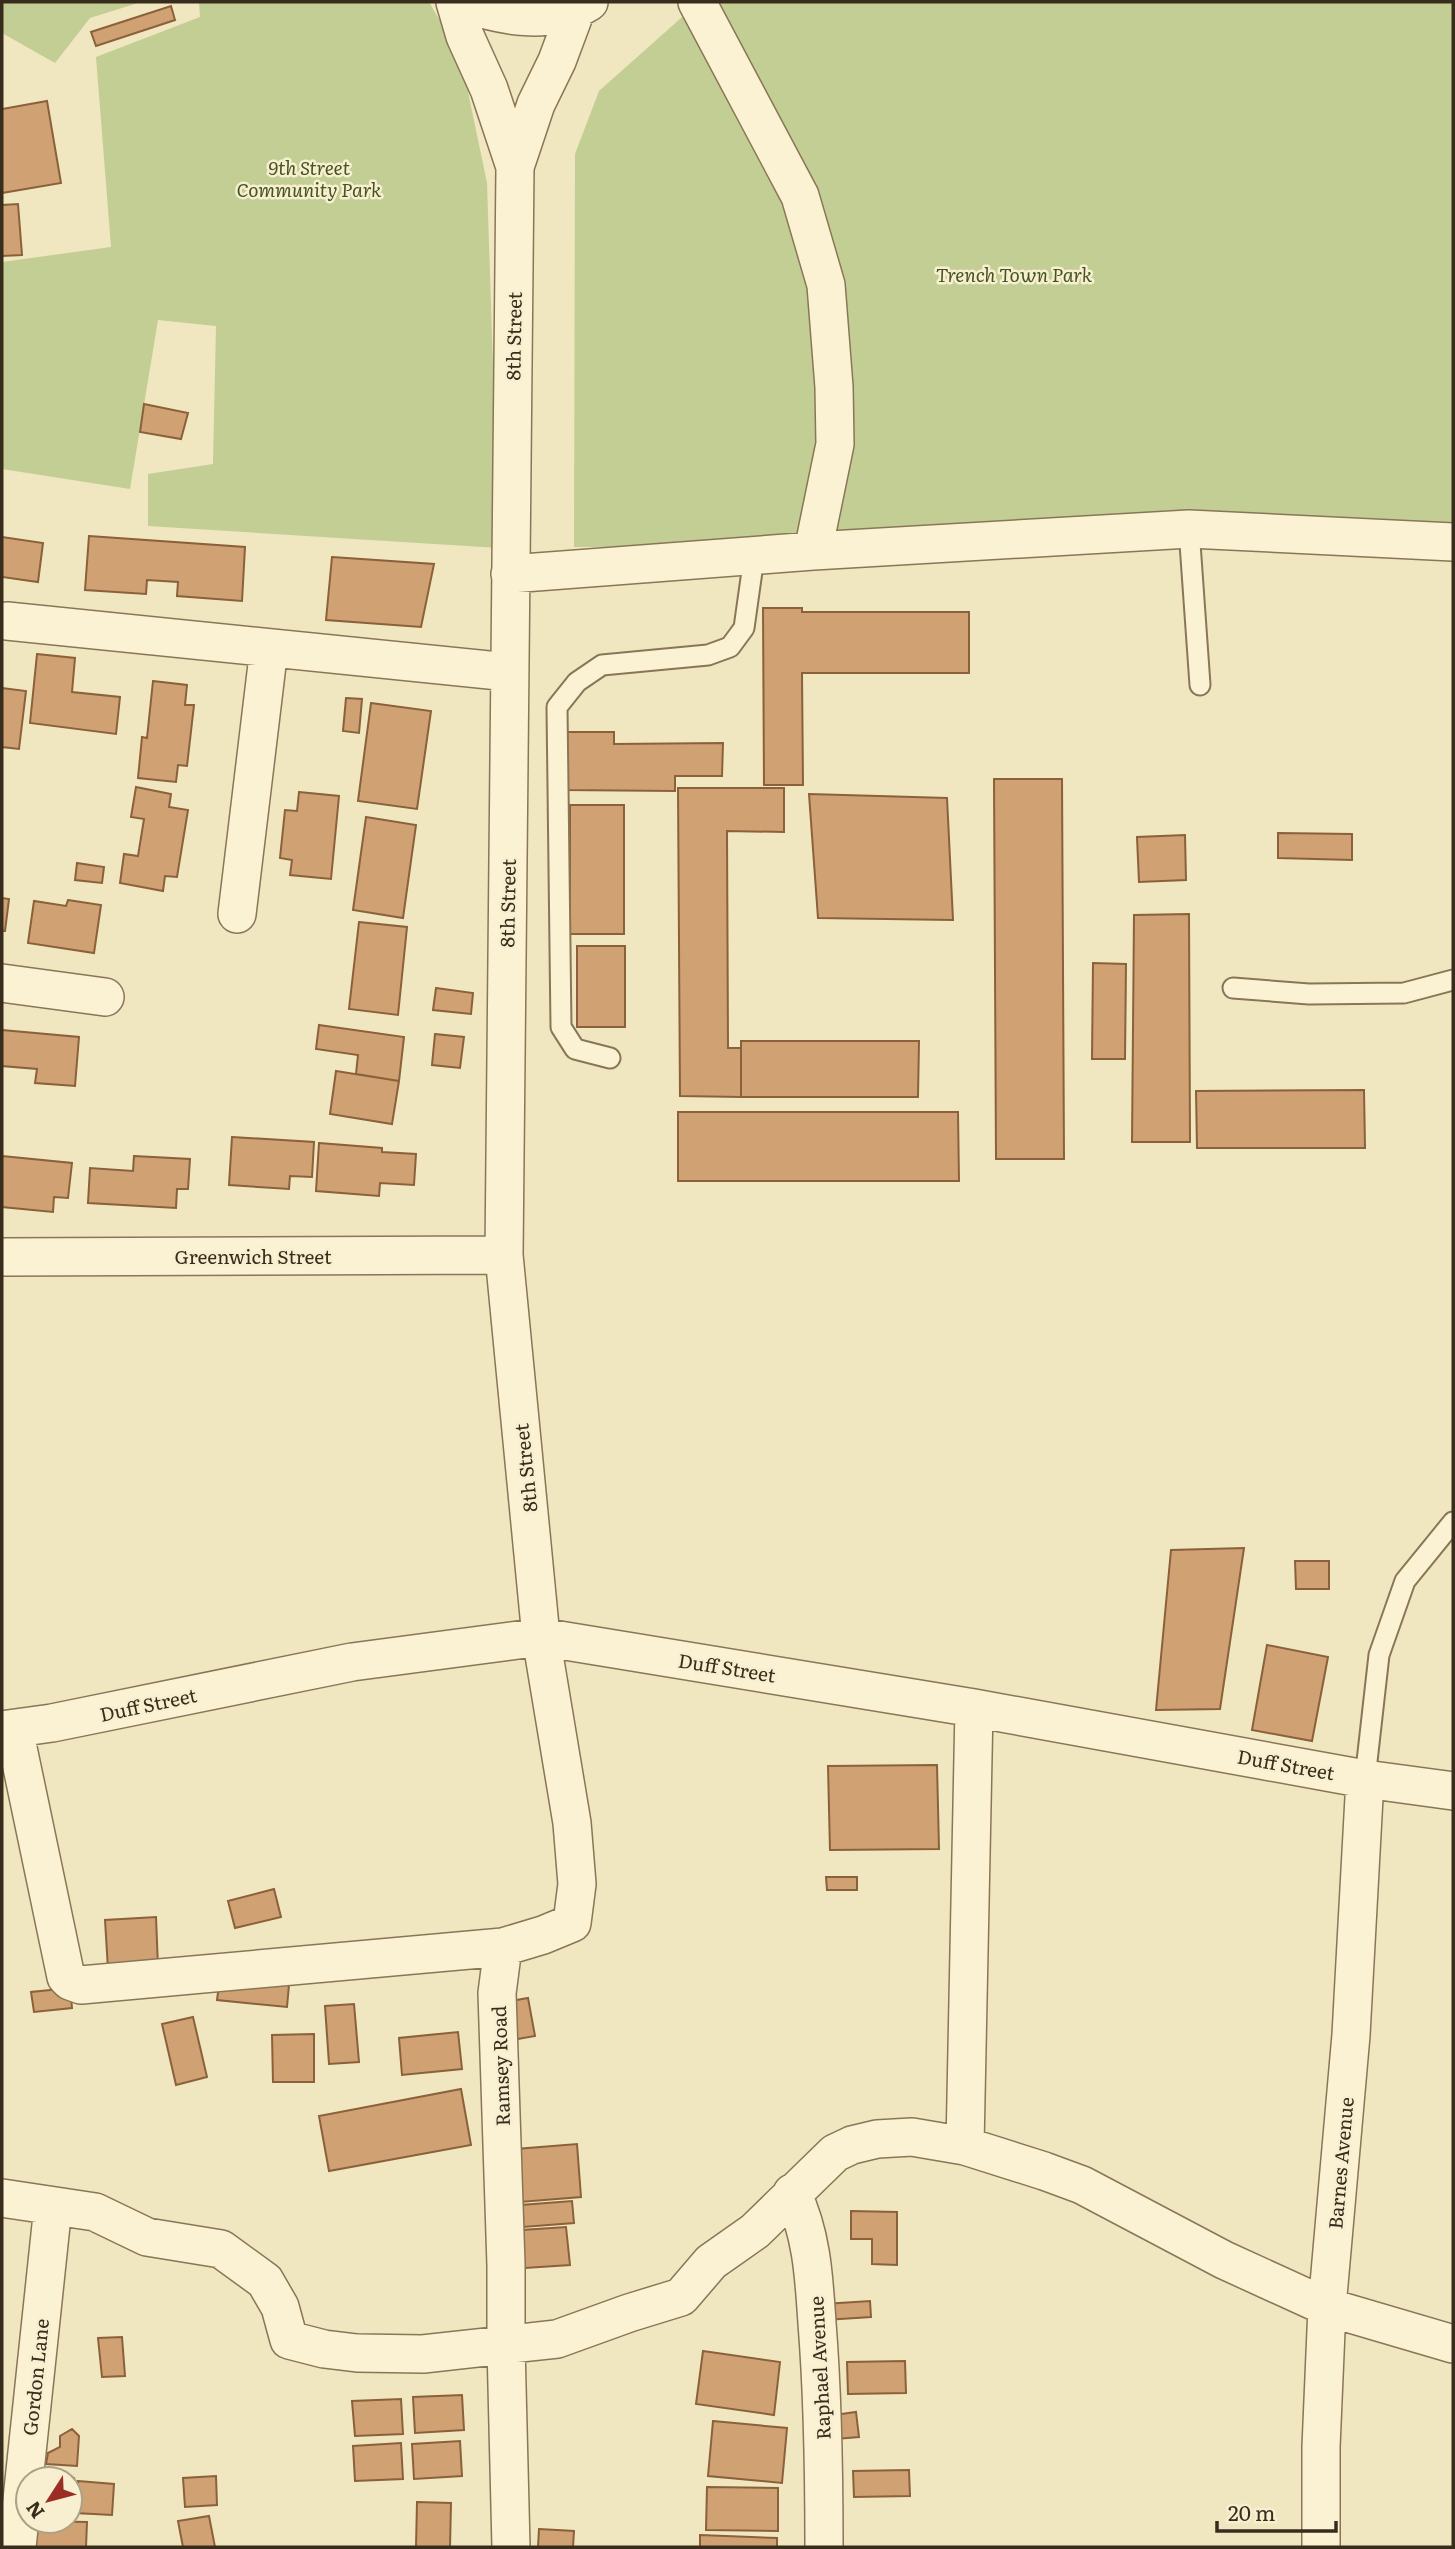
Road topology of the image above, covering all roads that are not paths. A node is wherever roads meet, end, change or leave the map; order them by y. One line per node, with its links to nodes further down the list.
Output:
1 (457, 2): 3 (street); 4 (street)
2 (697, 2): 7 (street)
3 (582, 6): 4 (street)
4 (515, 167): 9 (street, 8th Street)
5 (1189, 529): 6 (street); 7 (street); 13 (lane)
6 (1453, 542)
7 (813, 551): 8 (street)
8 (754, 557): 9 (street); 19 (lane)
9 (510, 574): 12 (street, 8th Street)
10 (7, 621): 11 (street)
11 (269, 648): 12 (street); 14 (street)
12 (509, 672): 20 (street, 8th Street)
13 (1200, 685)
14 (237, 914)
15 (1453, 980): 17 (lane)
16 (2, 983): 18 (street)
17 (1233, 988)
18 (104, 997)
19 (610, 1058)
20 (504, 1255): 21 (street, Greenwich Street); 23 (street, 8th Street)
21 (2, 1257)
22 (1453, 1522): 26 (lane)
23 (541, 1637): 24 (street, Duff Street); 25 (street, Duff Street); 28 (street)
24 (974, 1708): 26 (street, Duff Street); 29 (street)
25 (8, 1729): 28 (street)
26 (1365, 1779): 27 (street, Duff Street); 33 (street, Barnes Avenue)
27 (1453, 1791)
28 (503, 1947): 35 (street, Ramsey Road)
29 (965, 2146): 30 (street); 33 (street)
30 (792, 2193): 35 (street); 38 (street, Raphael Avenue)
31 (2, 2198): 32 (street)
32 (53, 2206): 35 (street); 36 (street, Gordon Lane)
33 (1326, 2306): 34 (street); 39 (street, Barnes Avenue)
34 (1453, 2344)
35 (506, 2346): 37 (street, Ramsey Road)
36 (18, 2547)
37 (511, 2547)
38 (824, 2547)
39 (1321, 2547)

